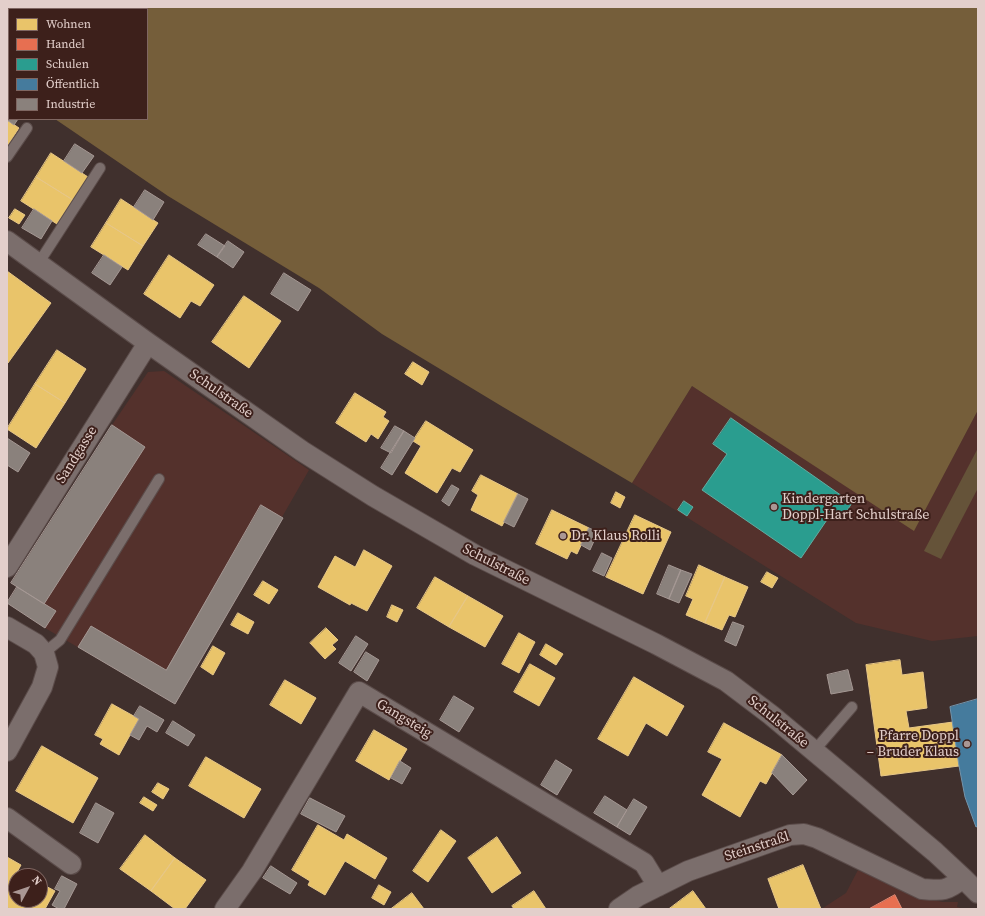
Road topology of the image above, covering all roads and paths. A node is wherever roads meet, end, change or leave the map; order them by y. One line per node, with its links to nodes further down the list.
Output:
1 (27, 128): 2 (lane)
2 (7, 157)
3 (100, 168): 5 (lane)
4 (7, 241): 5 (street, Schulstraße)
5 (38, 264): 6 (street, Schulstraße)
6 (148, 343): 8 (street, Sandgasse); 13 (street, Schulstraße)
7 (159, 479): 10 (lane)
8 (7, 567)
9 (7, 627): 10 (street)
10 (44, 653): 12 (street)
11 (852, 707): 13 (lane)
12 (7, 751)
13 (814, 751): 16 (street, Schulstraße)
14 (7, 818): 15 (street)
15 (71, 864)
16 (963, 878): 17 (street, Steinstraßl); 18 (street, Schulstraße)
17 (658, 886): 19 (street, Gangsteig); 20 (street, Steinstraßl)
18 (978, 893)
19 (225, 909)
20 (620, 909)

